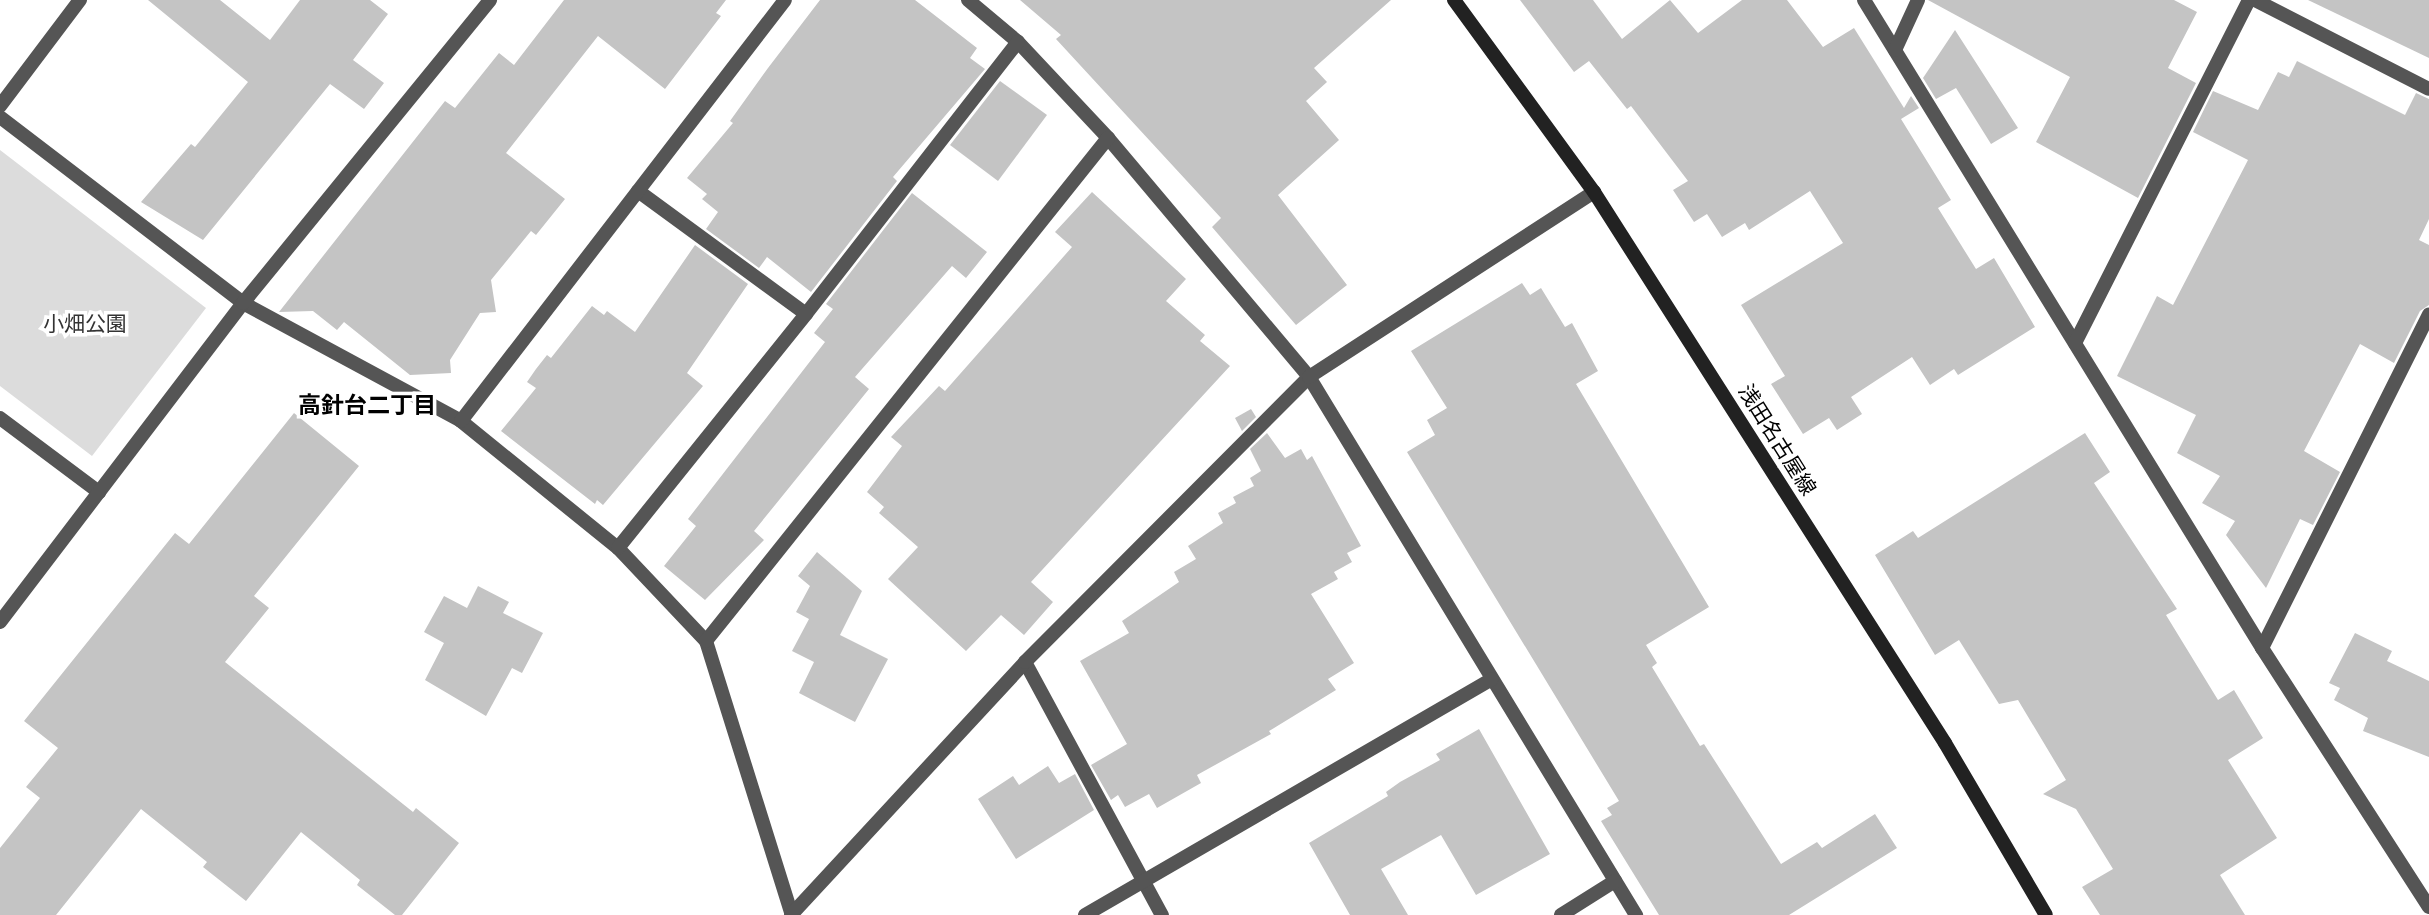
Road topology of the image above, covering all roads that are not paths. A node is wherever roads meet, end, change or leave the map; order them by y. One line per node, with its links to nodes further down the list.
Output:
1 (80, 0): 13 (street)
2 (490, 0): 18 (street)
3 (785, 0): 16 (street)
4 (968, 0): 10 (street)
5 (1454, 0): 17 (main road, 浅田名古屋線)
6 (1864, 0): 11 (street)
7 (1918, 0): 11 (street)
8 (2249, 0): 21 (street)
9 (2255, 0): 12 (street)
10 (1018, 42): 15 (street); 19 (street)
11 (1895, 50): 21 (street)
12 (2429, 89)
13 (0, 106)
14 (0, 117): 18 (street)
15 (1108, 138): 22 (street); 28 (street)
16 (638, 191): 19 (street); 24 (street)
17 (1594, 192): 22 (street); 40 (main road, 浅田名古屋線)
18 (243, 303): 24 (street); 25 (street)
19 (806, 314): 26 (street)
20 (2429, 314): 29 (street)
21 (2075, 344): 29 (street)
22 (1309, 377): 30 (street); 31 (street)
23 (0, 418): 25 (street)
24 (461, 421): 26 (street)
25 (99, 492): 27 (street)
26 (618, 548): 28 (street)
27 (0, 622)
28 (706, 641): 35 (street)
29 (2262, 648): 34 (street)
30 (1025, 662): 32 (street); 35 (street)
31 (1492, 679): 32 (street); 33 (street)
32 (1144, 880): 36 (street); 37 (street)
33 (1615, 881): 38 (street); 39 (street)
34 (2429, 907)
35 (792, 915)
36 (1084, 915)
37 (1162, 915)
38 (1561, 915)
39 (1636, 915)
40 (2046, 915)

